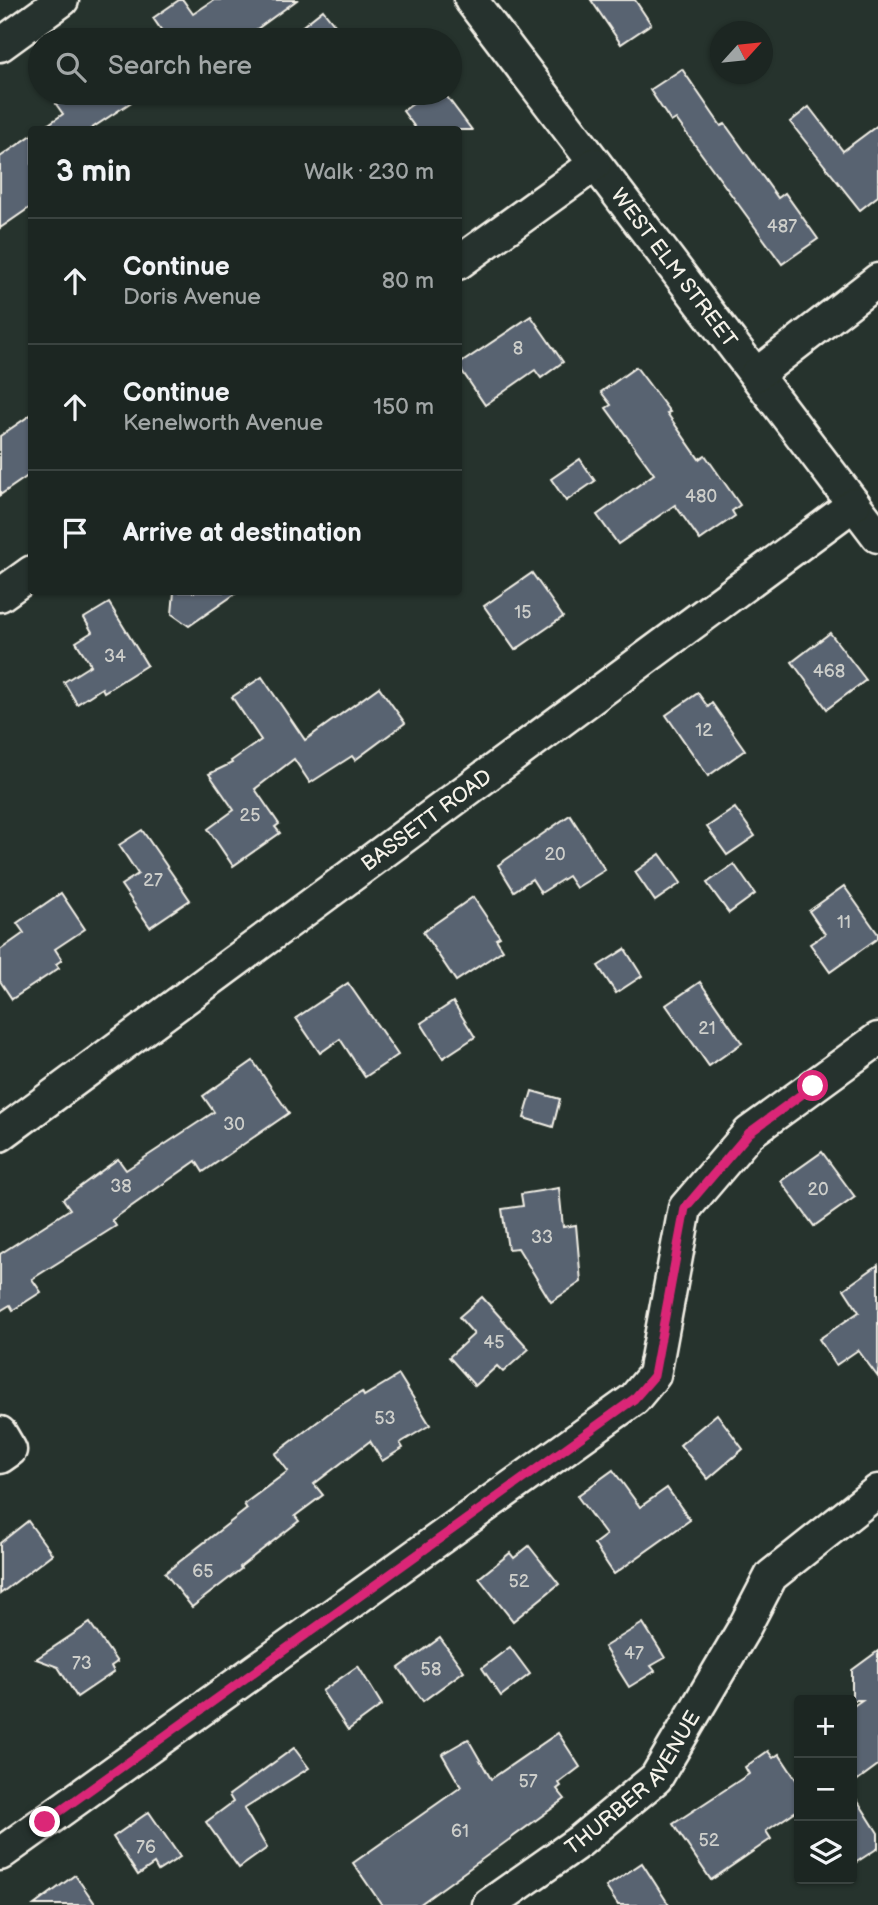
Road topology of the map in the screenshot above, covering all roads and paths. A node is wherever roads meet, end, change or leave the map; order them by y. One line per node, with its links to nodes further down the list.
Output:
1 (62, 0): 3 (street)
2 (471, 0): 4 (street, WEST ELM STREET)
3 (0, 45)
4 (595, 164): 5 (street); 7 (street, WEST ELM STREET)
5 (462, 260)
6 (878, 280): 7 (street)
7 (756, 375): 8 (street, WEST ELM STREET)
8 (854, 504): 9 (street, WEST ELM STREET); 13 (street, BASSETT ROAD)
9 (878, 536)
10 (28, 575): 11 (street)
11 (0, 595)
12 (878, 1039): 17 (street)
13 (0, 1135)
14 (0, 1433): 15 (street)
15 (0, 1457)
16 (878, 1491): 18 (street, THURBER AVENUE)
17 (0, 1854)
18 (489, 1905)

